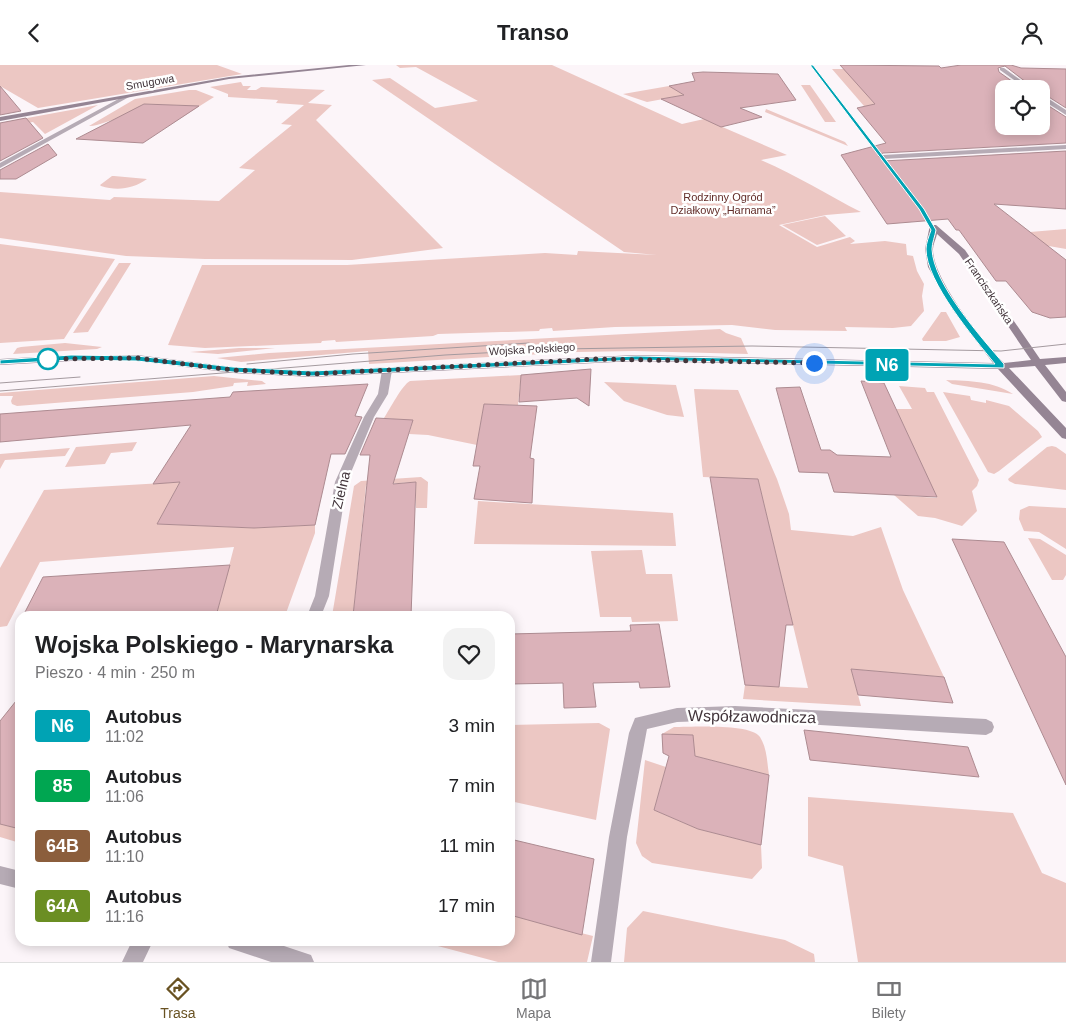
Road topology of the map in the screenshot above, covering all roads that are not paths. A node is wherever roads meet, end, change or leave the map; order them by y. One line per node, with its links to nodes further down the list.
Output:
1 (364, 65): 4 (main road, Smugowa)
2 (1002, 69): 3 (street)
3 (1018, 80)
4 (126, 97): 7 (main road, Smugowa); 10 (street)
5 (1050, 102): 6 (street)
6 (1066, 113)
7 (0, 119)
8 (1066, 147): 9 (street)
9 (883, 157)
10 (0, 166)
11 (1066, 360): 13 (main road, Wojska Polskiego)
12 (0, 362): 15 (main road, Wojska Polskiego)
13 (1037, 363): 14 (main road, Wojska Polskiego); 14 (main road, Franciszkańska); 16 (main road, Franciszkańska)
14 (1001, 366): 15 (main road, Wojska Polskiego); 17 (main road, Franciszkańska)
15 (387, 370): 18 (street, Zielna)
16 (1066, 399)
17 (1066, 435)
18 (316, 611)
19 (986, 727): 26 (street, Współzawodnicza)
20 (0, 875): 21 (street)
21 (15, 879)
22 (140, 946): 24 (street)
23 (252, 946): 25 (street)
24 (132, 962)
25 (304, 962)
26 (601, 962)

